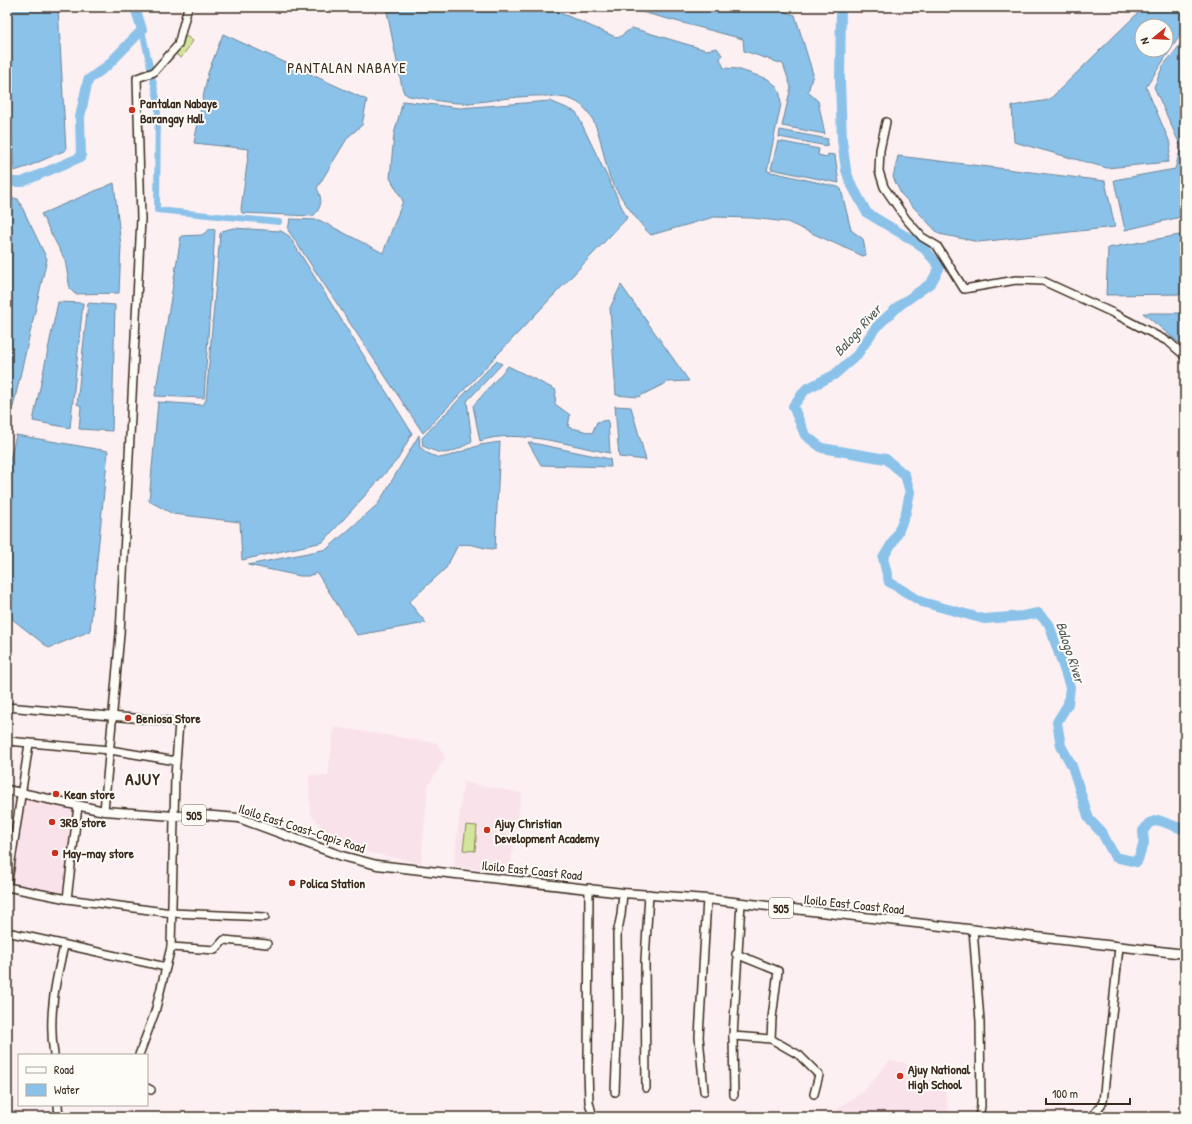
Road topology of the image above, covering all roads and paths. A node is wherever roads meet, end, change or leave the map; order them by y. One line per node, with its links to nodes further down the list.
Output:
1 (188, 7): 5 (street)
2 (886, 122): 3 (street)
3 (1185, 356)
4 (7, 707): 5 (street)
5 (113, 717): 8 (street); 9 (street)
6 (7, 741): 7 (street)
7 (29, 744): 8 (street); 11 (street)
8 (110, 750): 9 (street); 13 (street)
9 (176, 761): 14 (street)
10 (7, 790): 11 (main road, Iloilo East Coast-Capiz Road / 505)
11 (20, 793): 12 (main road, Iloilo East Coast-Capiz Road / 505); 16 (street)
12 (78, 806): 13 (main road, Iloilo East Coast-Capiz Road / 505); 20 (street)
13 (104, 812): 14 (main road, Iloilo East Coast-Capiz Road / 505)
14 (174, 816): 15 (main road, Iloilo East Coast-Capiz Road / 505); 23 (street)
15 (377, 865): 17 (main road, Iloilo East Coast Road / 505)
16 (7, 887): 20 (street)
17 (589, 888): 18 (main road, Iloilo East Coast Road / 505); 45 (street)
18 (623, 893): 19 (main road, Iloilo East Coast Road / 505); 40 (street)
19 (649, 894): 21 (main road, Iloilo East Coast Road / 505); 38 (street)
20 (66, 899): 23 (street)
21 (707, 899): 22 (main road, Iloilo East Coast Road / 505); 39 (street)
22 (741, 903): 25 (main road, Iloilo East Coast Road / 505); 31 (street)
23 (172, 913): 24 (street); 29 (street)
24 (265, 917)
25 (972, 929): 30 (main road, Iloilo East Coast Road / 505); 46 (street)
26 (7, 932): 28 (street)
27 (267, 944): 29 (street)
28 (64, 946): 33 (street); 36 (street)
29 (172, 947): 33 (street)
30 (1119, 947): 32 (main road, Iloilo East Coast Road / 505); 47 (street)
31 (736, 954): 34 (street); 35 (street)
32 (1185, 954)
33 (166, 967): 37 (street)
34 (733, 1036): 35 (street); 42 (street)
35 (771, 1039): 41 (street)
36 (54, 1054)
37 (139, 1054)
38 (646, 1088)
39 (704, 1091)
40 (616, 1092)
41 (814, 1094)
42 (734, 1095)
43 (58, 1106): 44 (street)
44 (59, 1117)
45 (593, 1117)
46 (978, 1117)
47 (1092, 1117)

